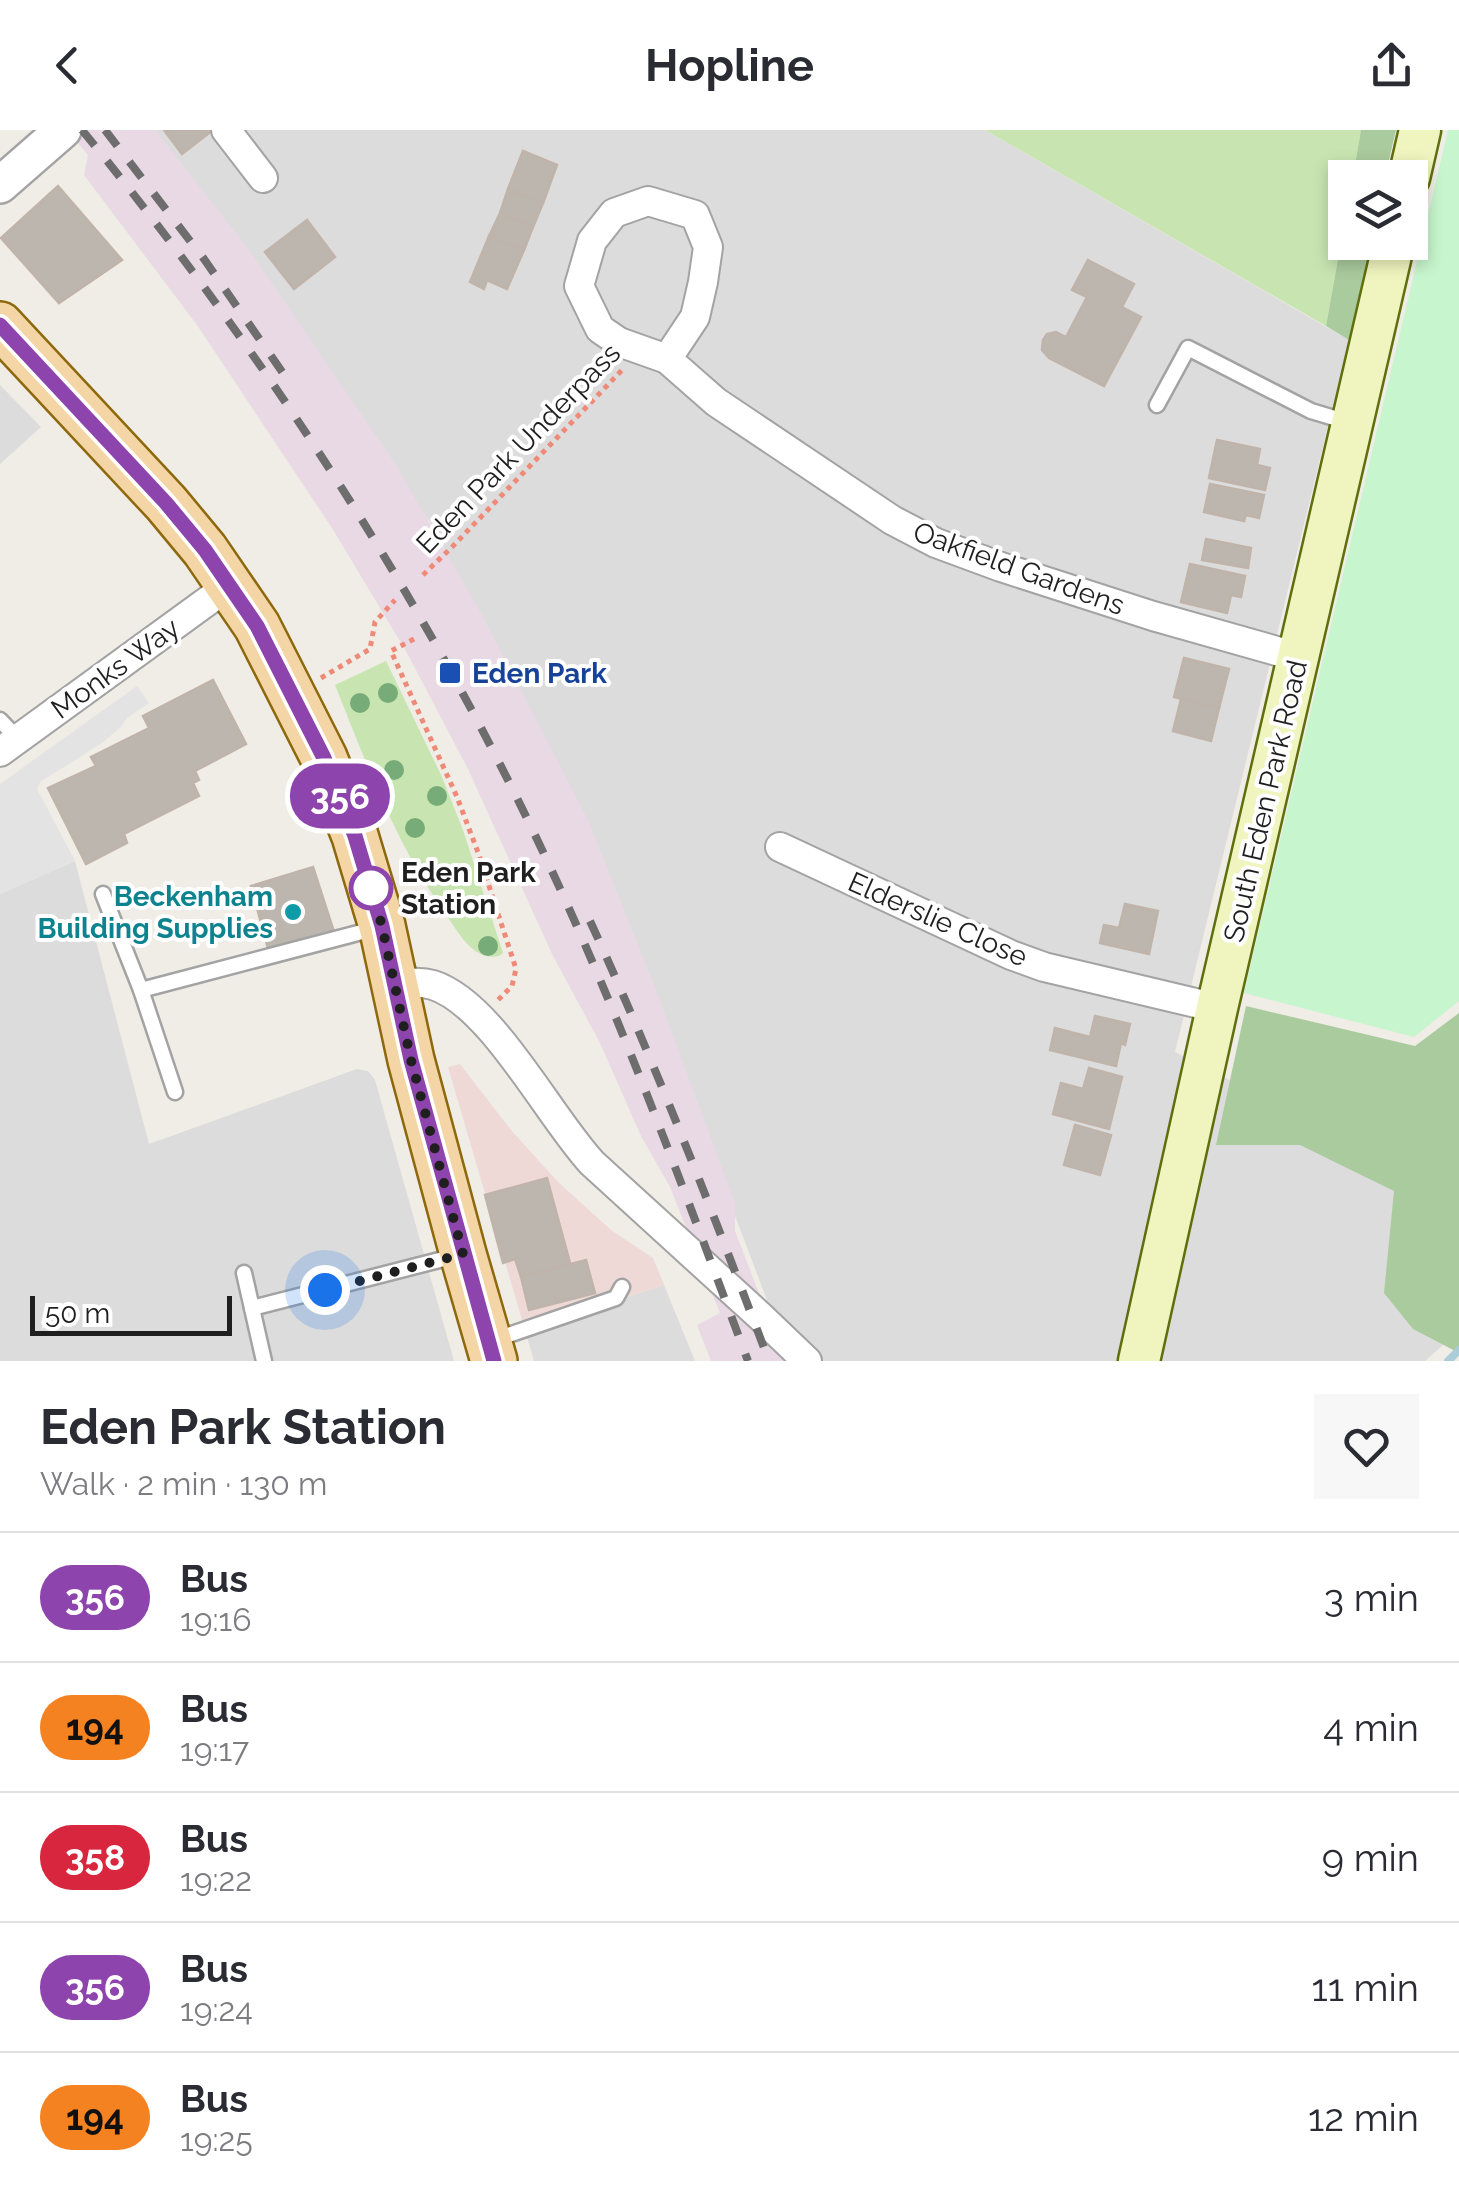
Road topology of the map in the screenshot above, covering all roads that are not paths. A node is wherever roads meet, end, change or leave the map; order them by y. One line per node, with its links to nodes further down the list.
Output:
1 (63, 130): 6 (street)
2 (226, 130): 5 (street)
3 (1420, 130): 4 (main road)
4 (1413, 160)
5 (263, 178)
6 (0, 185)
7 (1390, 260): 11 (main road, South Eden Park Road)
8 (0, 325): 12 (main road)
9 (654, 354): 9 (street, Oakfield Gardens); 13 (street, Oakfield Gardens)
10 (1157, 405): 11 (lane)
11 (1352, 423): 13 (main road, South Eden Park Road)
12 (230, 584): 14 (street, Monks Way); 17 (main road)
13 (1298, 657): 20 (main road, South Eden Park Road)
14 (6, 737)
15 (780, 846): 20 (street, Elderslie Close)
16 (104, 894): 19 (lane)
17 (382, 926): 18 (main road); 19 (lane)
18 (395, 986): 22 (main road); 28 (street)
19 (141, 990): 21 (lane)
20 (1217, 1008): 29 (main road, South Eden Park Road)
21 (175, 1092)
22 (463, 1254): 25 (lane); 26 (main road)
23 (244, 1273): 25 (lane)
24 (622, 1288): 26 (lane)
25 (252, 1308): 27 (lane)
26 (491, 1351)
27 (264, 1361)
28 (807, 1361)
29 (1139, 1361)

